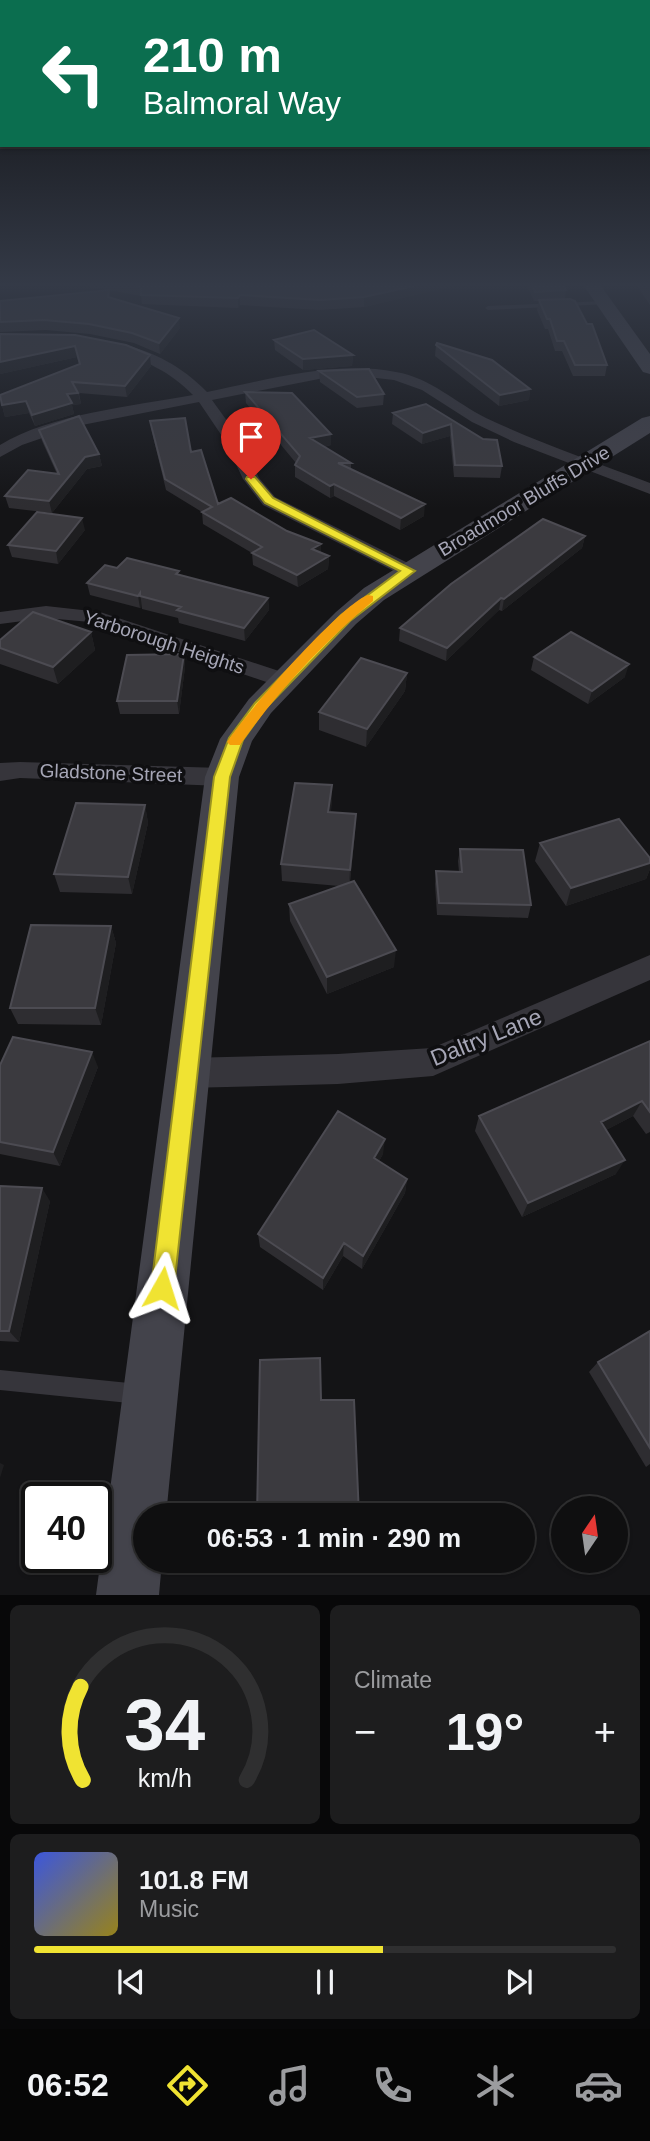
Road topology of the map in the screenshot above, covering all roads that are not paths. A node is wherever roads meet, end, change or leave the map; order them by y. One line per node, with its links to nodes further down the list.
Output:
1 (157, 360): 2 (street)
2 (203, 397): 4 (street); 5 (street); 7 (street)
3 (650, 423): 5 (street, Broadmoor Bluffs Drive)
4 (0, 452)
5 (586, 465): 6 (street); 7 (street, Broadmoor Bluffs Drive)
6 (650, 489)
7 (409, 571): 9 (street, Broadmoor Bluffs Drive)
8 (0, 618): 9 (street, Yarborough Heights)
9 (286, 681): 11 (street, Broadmoor Bluffs Drive)
10 (0, 772): 11 (street, Gladstone Street)
11 (222, 777): 13 (street, Broadmoor Bluffs Drive)
12 (650, 967): 13 (street, Daltry Lane)
13 (187, 1073): 15 (street, Broadmoor Bluffs Drive)
14 (0, 1380): 15 (lane)
15 (150, 1395): 16 (street, Broadmoor Bluffs Drive)
16 (127, 1595)

